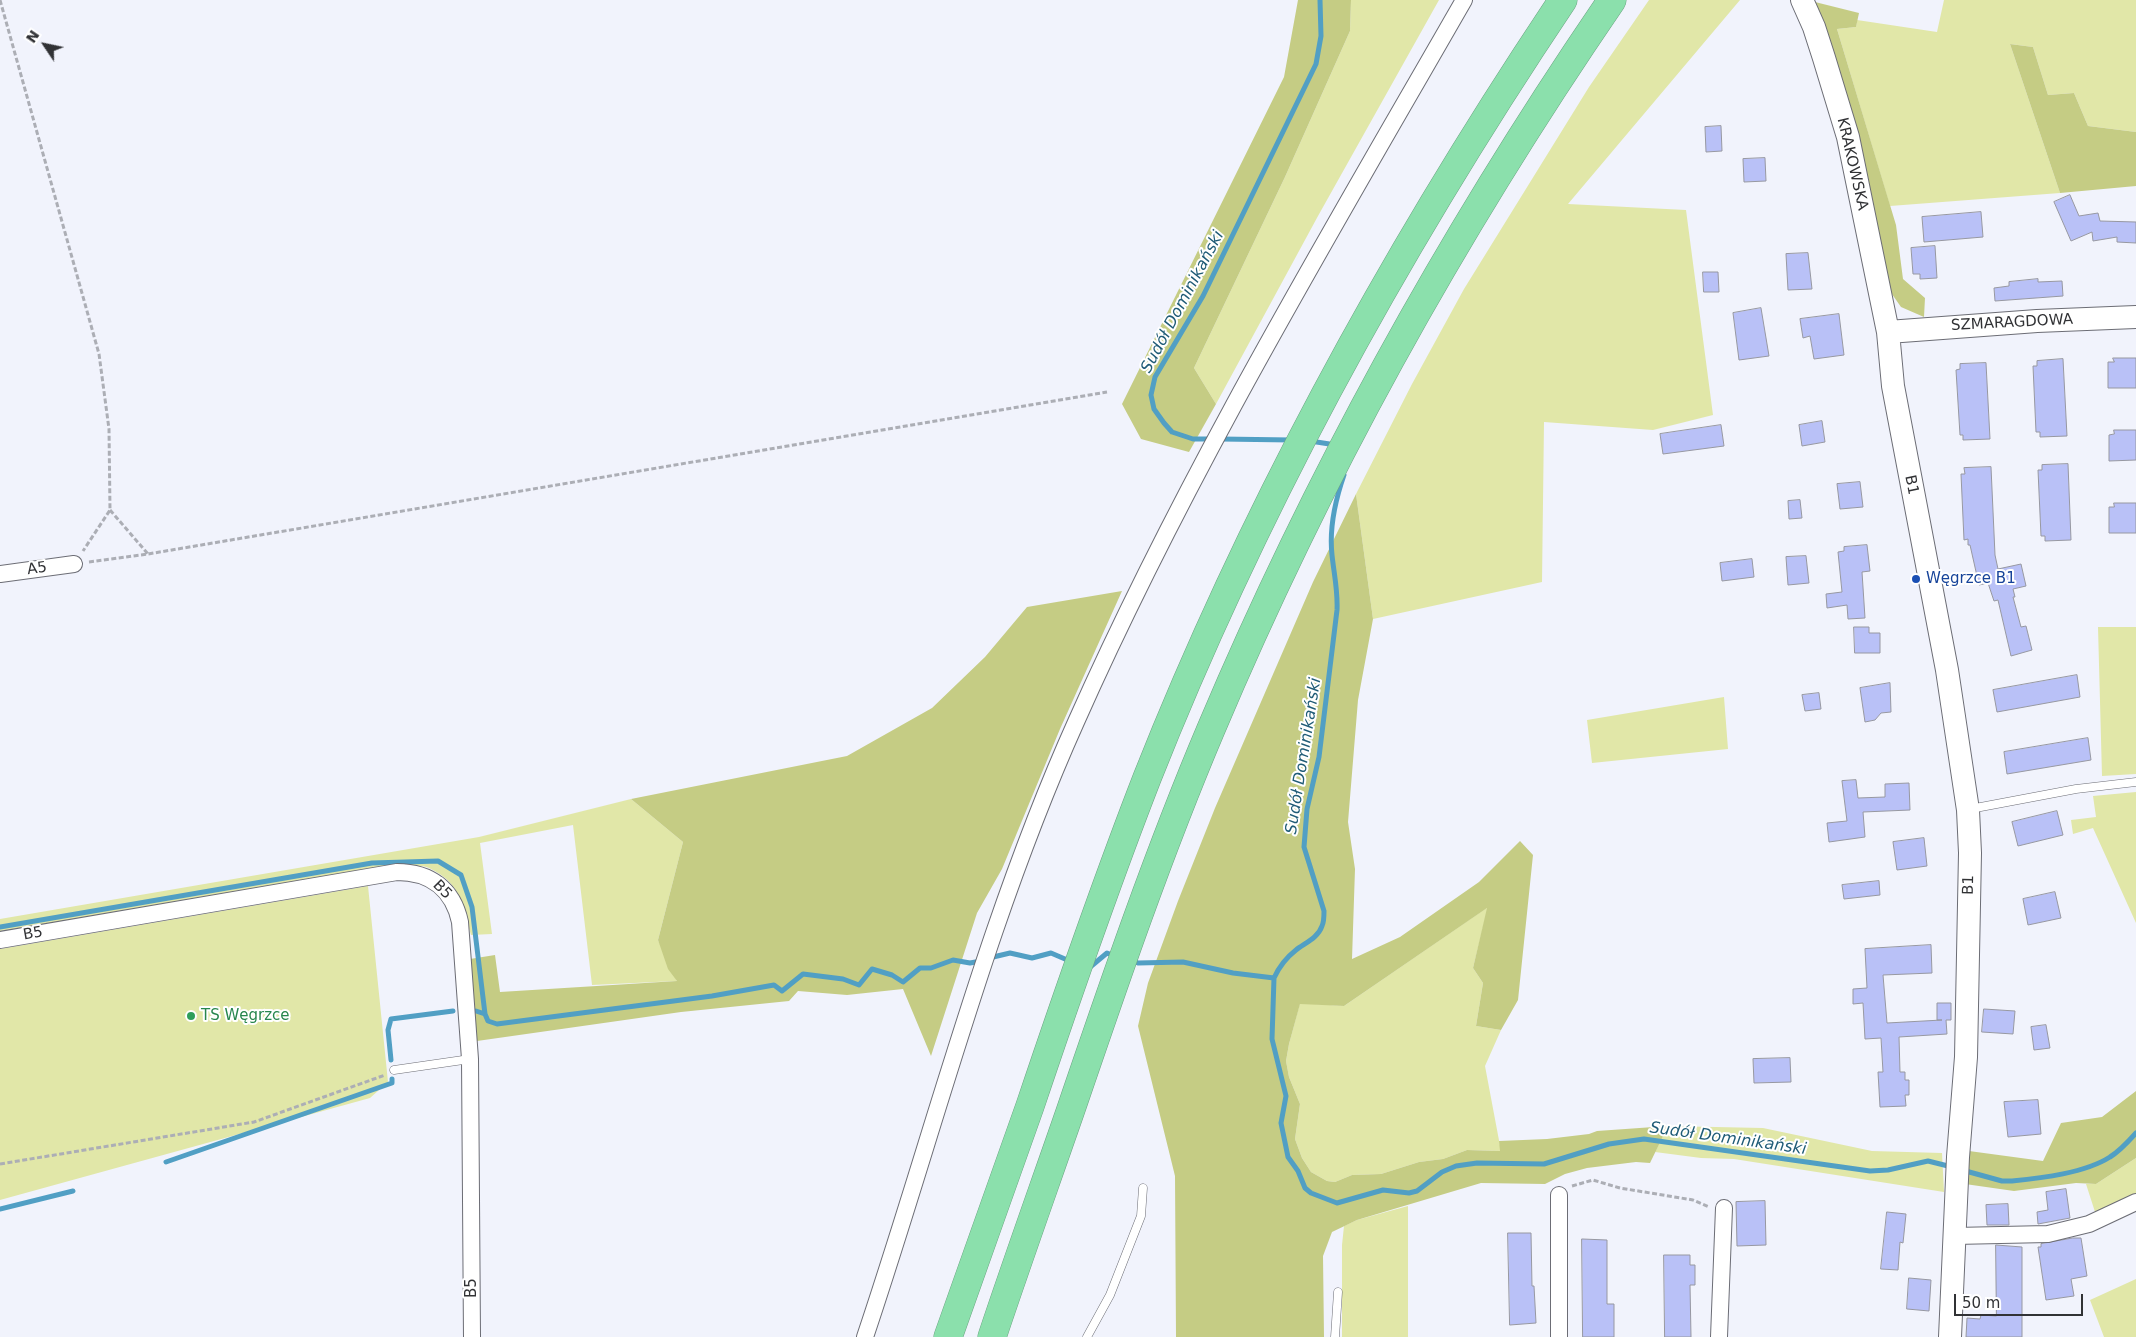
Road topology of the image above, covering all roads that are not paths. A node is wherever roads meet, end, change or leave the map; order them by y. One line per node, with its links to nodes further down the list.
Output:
1 (1464, 0): 22 (street)
2 (1563, 0): 23 (highway)
3 (1612, 0): 24 (highway)
4 (1802, 0): 6 (street, KRAKOWSKA)
5 (2136, 317): 6 (street, SZMARAGDOWA)
6 (1888, 332): 7 (street, KRAKOWSKA)
7 (1902, 439): 11 (street, B1)
8 (74, 564): 9 (street, A5)
9 (0, 574)
10 (2136, 782): 11 (lane)
11 (1968, 810): 19 (street, B1)
12 (0, 940): 13 (street, B5)
13 (470, 1059): 14 (lane); 21 (street, B5)
14 (394, 1070)
15 (1143, 1188): 25 (lane)
16 (1559, 1195): 27 (street)
17 (2136, 1202): 19 (street)
18 (1723, 1213): 28 (street)
19 (1954, 1236): 29 (street, B1)
20 (1338, 1292): 26 (lane)
21 (472, 1337)
22 (865, 1337)
23 (948, 1337)
24 (992, 1337)
25 (1087, 1337)
26 (1335, 1337)
27 (1559, 1337)
28 (1719, 1337)
29 (1950, 1337)

